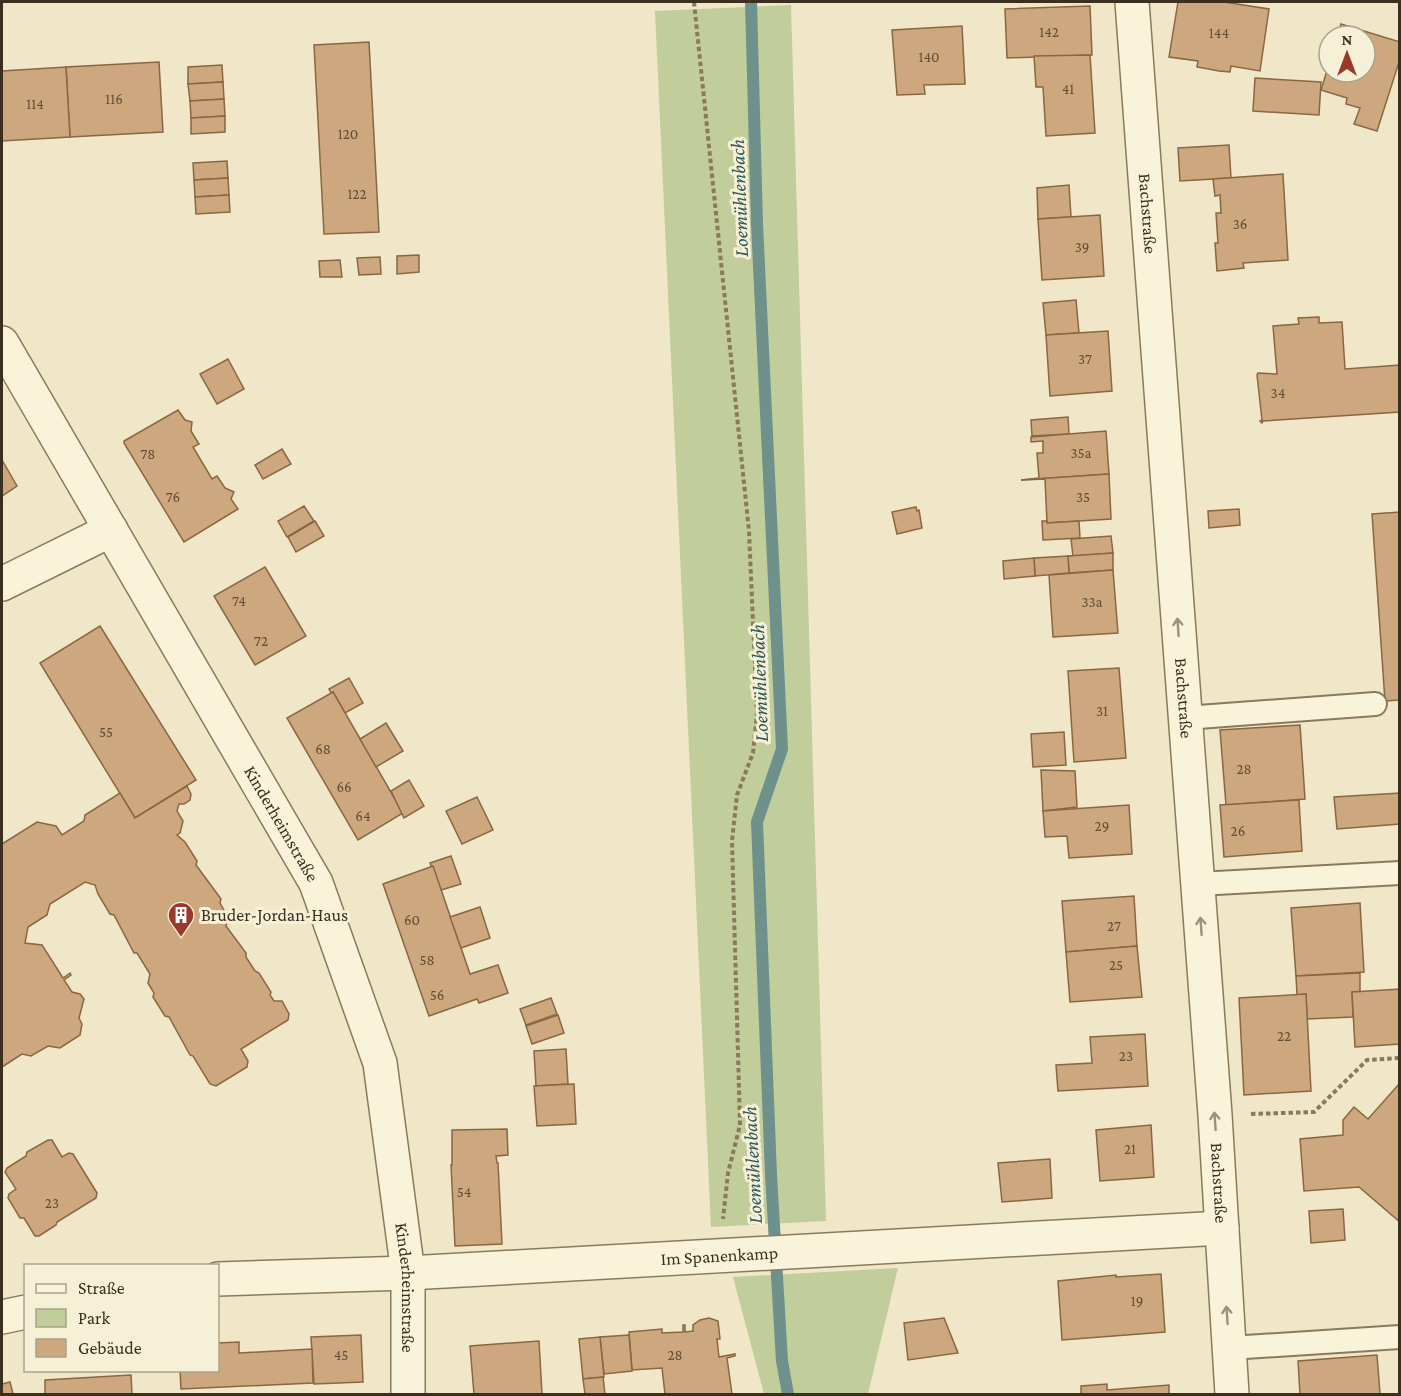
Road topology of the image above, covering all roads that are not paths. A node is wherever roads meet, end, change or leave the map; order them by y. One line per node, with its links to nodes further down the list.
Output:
1 (1132, 2): 6 (street, Bachstraße, one-way to 1)
2 (2, 343): 3 (street, Kinderheimstraße)
3 (111, 530): 4 (street); 10 (street, Kinderheimstraße)
4 (2, 584)
5 (1375, 704): 6 (lane)
6 (1185, 718): 8 (street, Bachstraße)
7 (1400, 873): 8 (lane)
8 (1197, 884): 9 (street, Bachstraße, one-way to 8)
9 (1222, 1228): 10 (street, Im Spanenkamp); 15 (street, Bachstraße, one-way to 9)
10 (408, 1273): 11 (street, Im Spanenkamp); 16 (street, Kinderheimstraße)
11 (219, 1279)
12 (24, 1312): 13 (street)
13 (2, 1317)
14 (1400, 1337): 15 (lane)
15 (1230, 1348): 17 (street, Bachstraße)
16 (408, 1395)
17 (1232, 1395)

